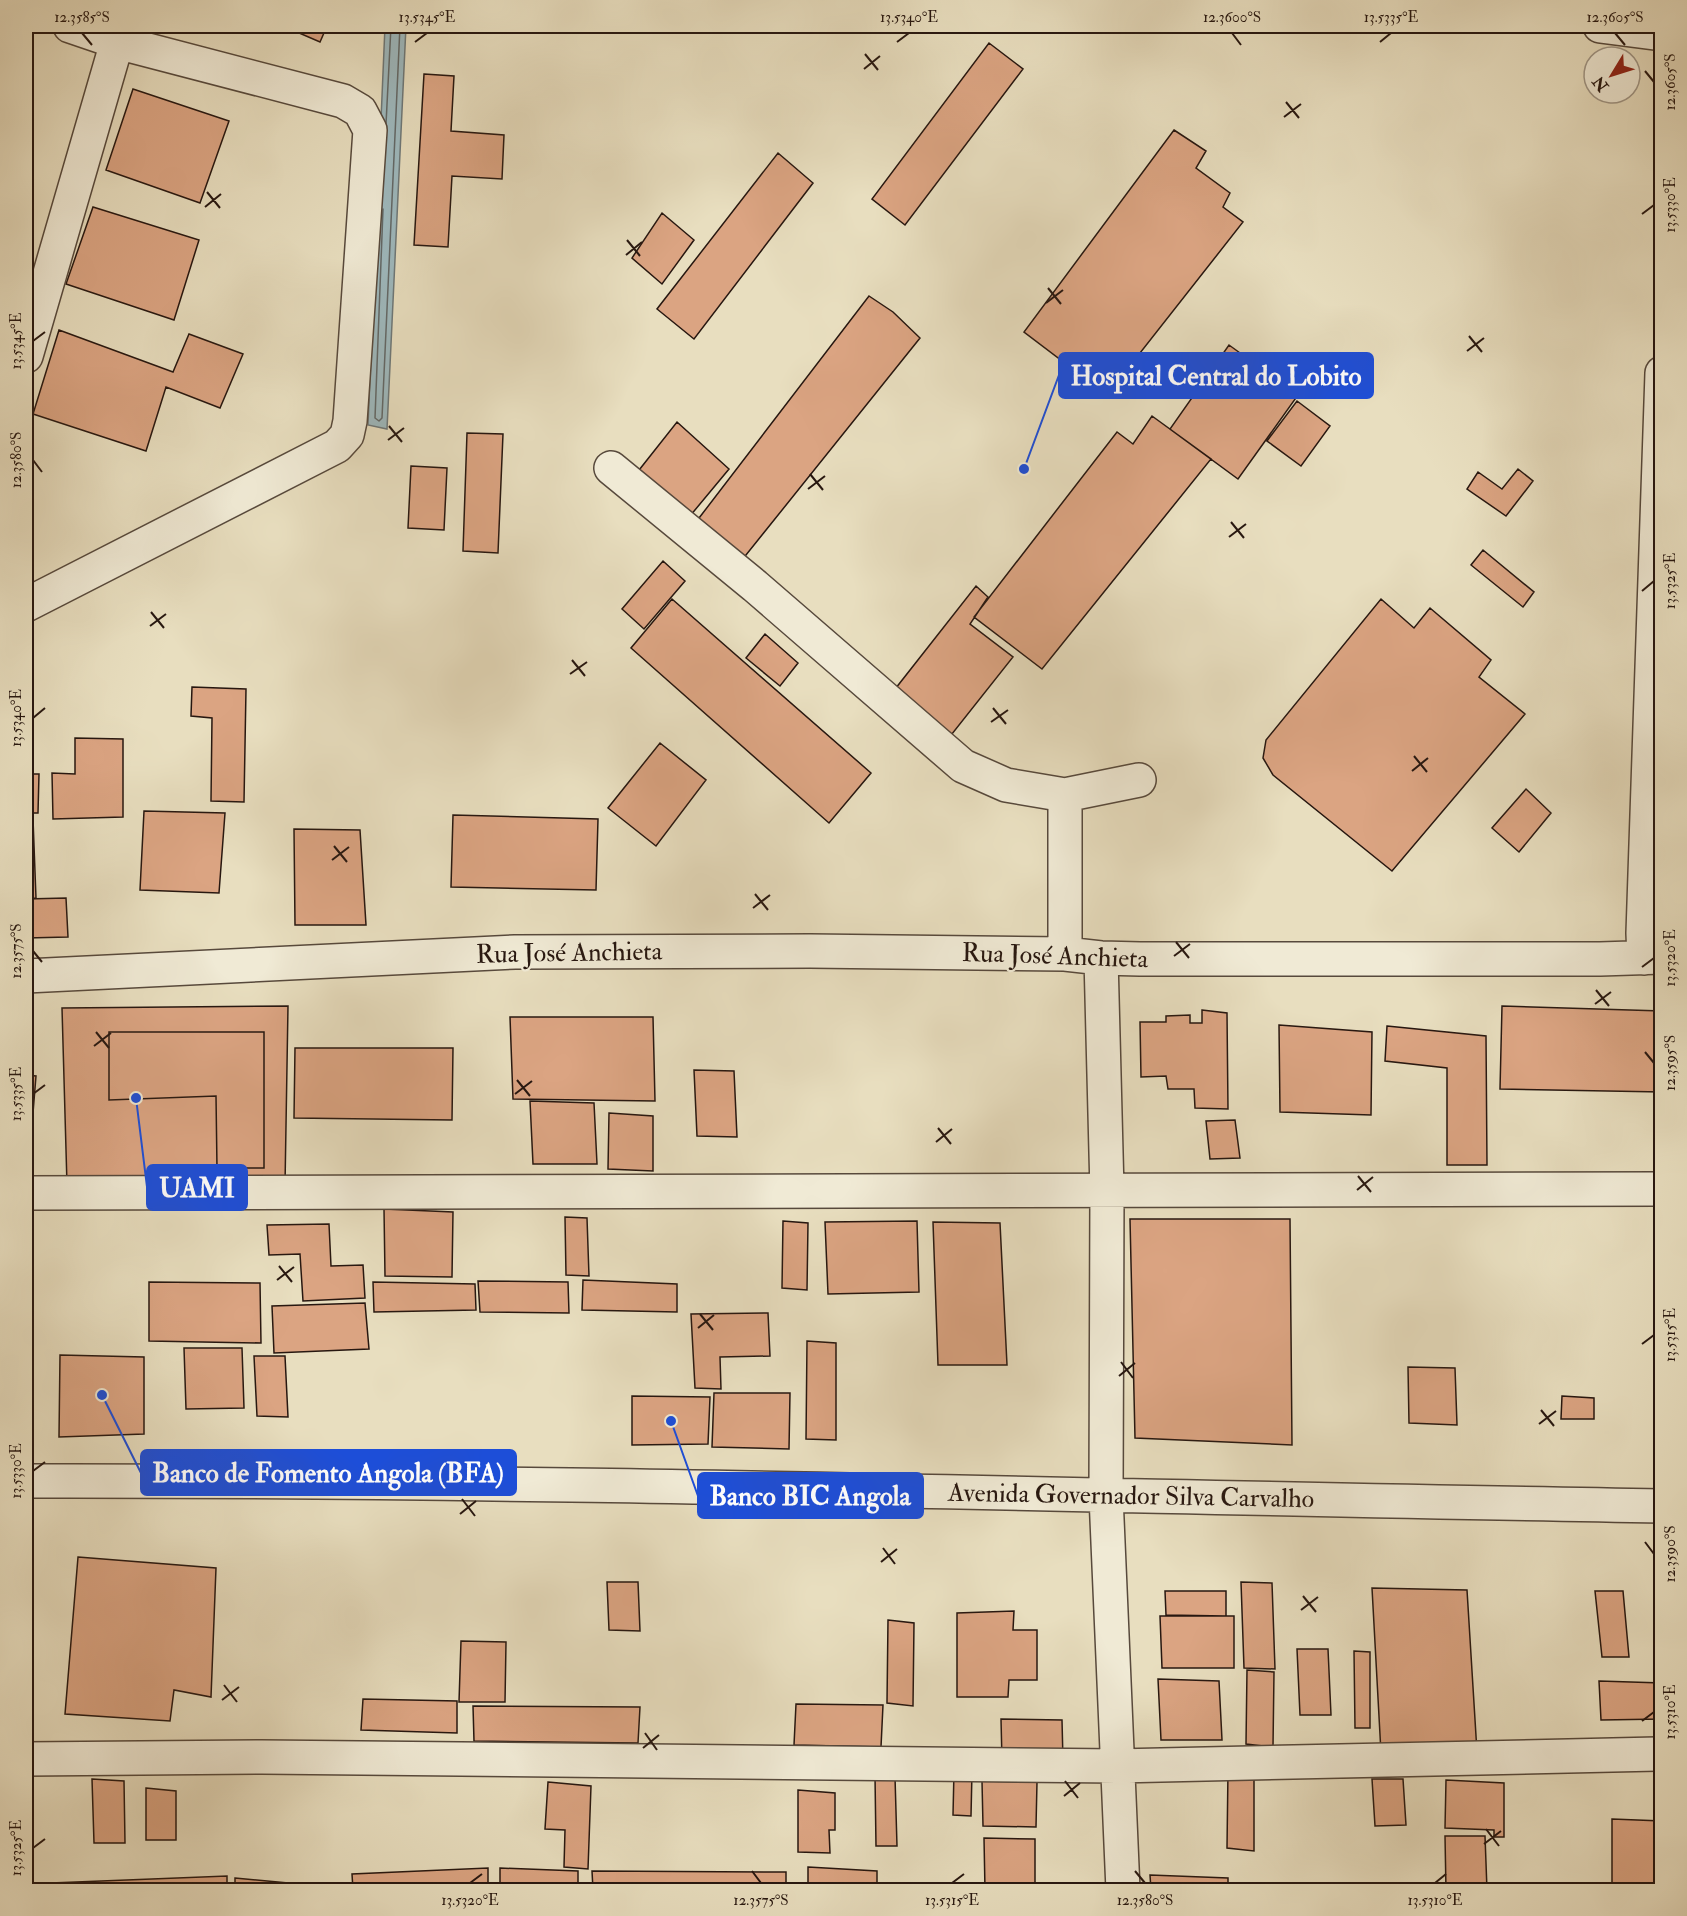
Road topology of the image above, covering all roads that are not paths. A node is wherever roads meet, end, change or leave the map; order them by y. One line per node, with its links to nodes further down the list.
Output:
1 (70, 26): 4 (street)
2 (1600, 26): 3 (street)
3 (1662, 34)
4 (117, 42): 5 (street); 8 (street)
5 (26, 356)
6 (1662, 373): 13 (street, Rua José Anchieta)
7 (611, 468): 10 (street)
8 (26, 605)
9 (1139, 780): 10 (street)
10 (1065, 795): 11 (street)
11 (1065, 954): 12 (street, Rua José Anchieta); 14 (street, Rua José Anchieta)
12 (1101, 958): 13 (street, Rua José Anchieta); 16 (street)
13 (1653, 958)
14 (26, 976)
15 (1662, 1189): 16 (street)
16 (1107, 1191): 17 (street); 19 (street)
17 (26, 1193)
18 (26, 1481): 19 (street, Avenida Governador Silva Carvalho)
19 (1106, 1496): 20 (street, Avenida Governador Silva Carvalho); 23 (street)
20 (1662, 1506)
21 (1657, 1754): 23 (street)
22 (26, 1760): 23 (street)
23 (1117, 1766): 24 (street)
24 (1122, 1890)

